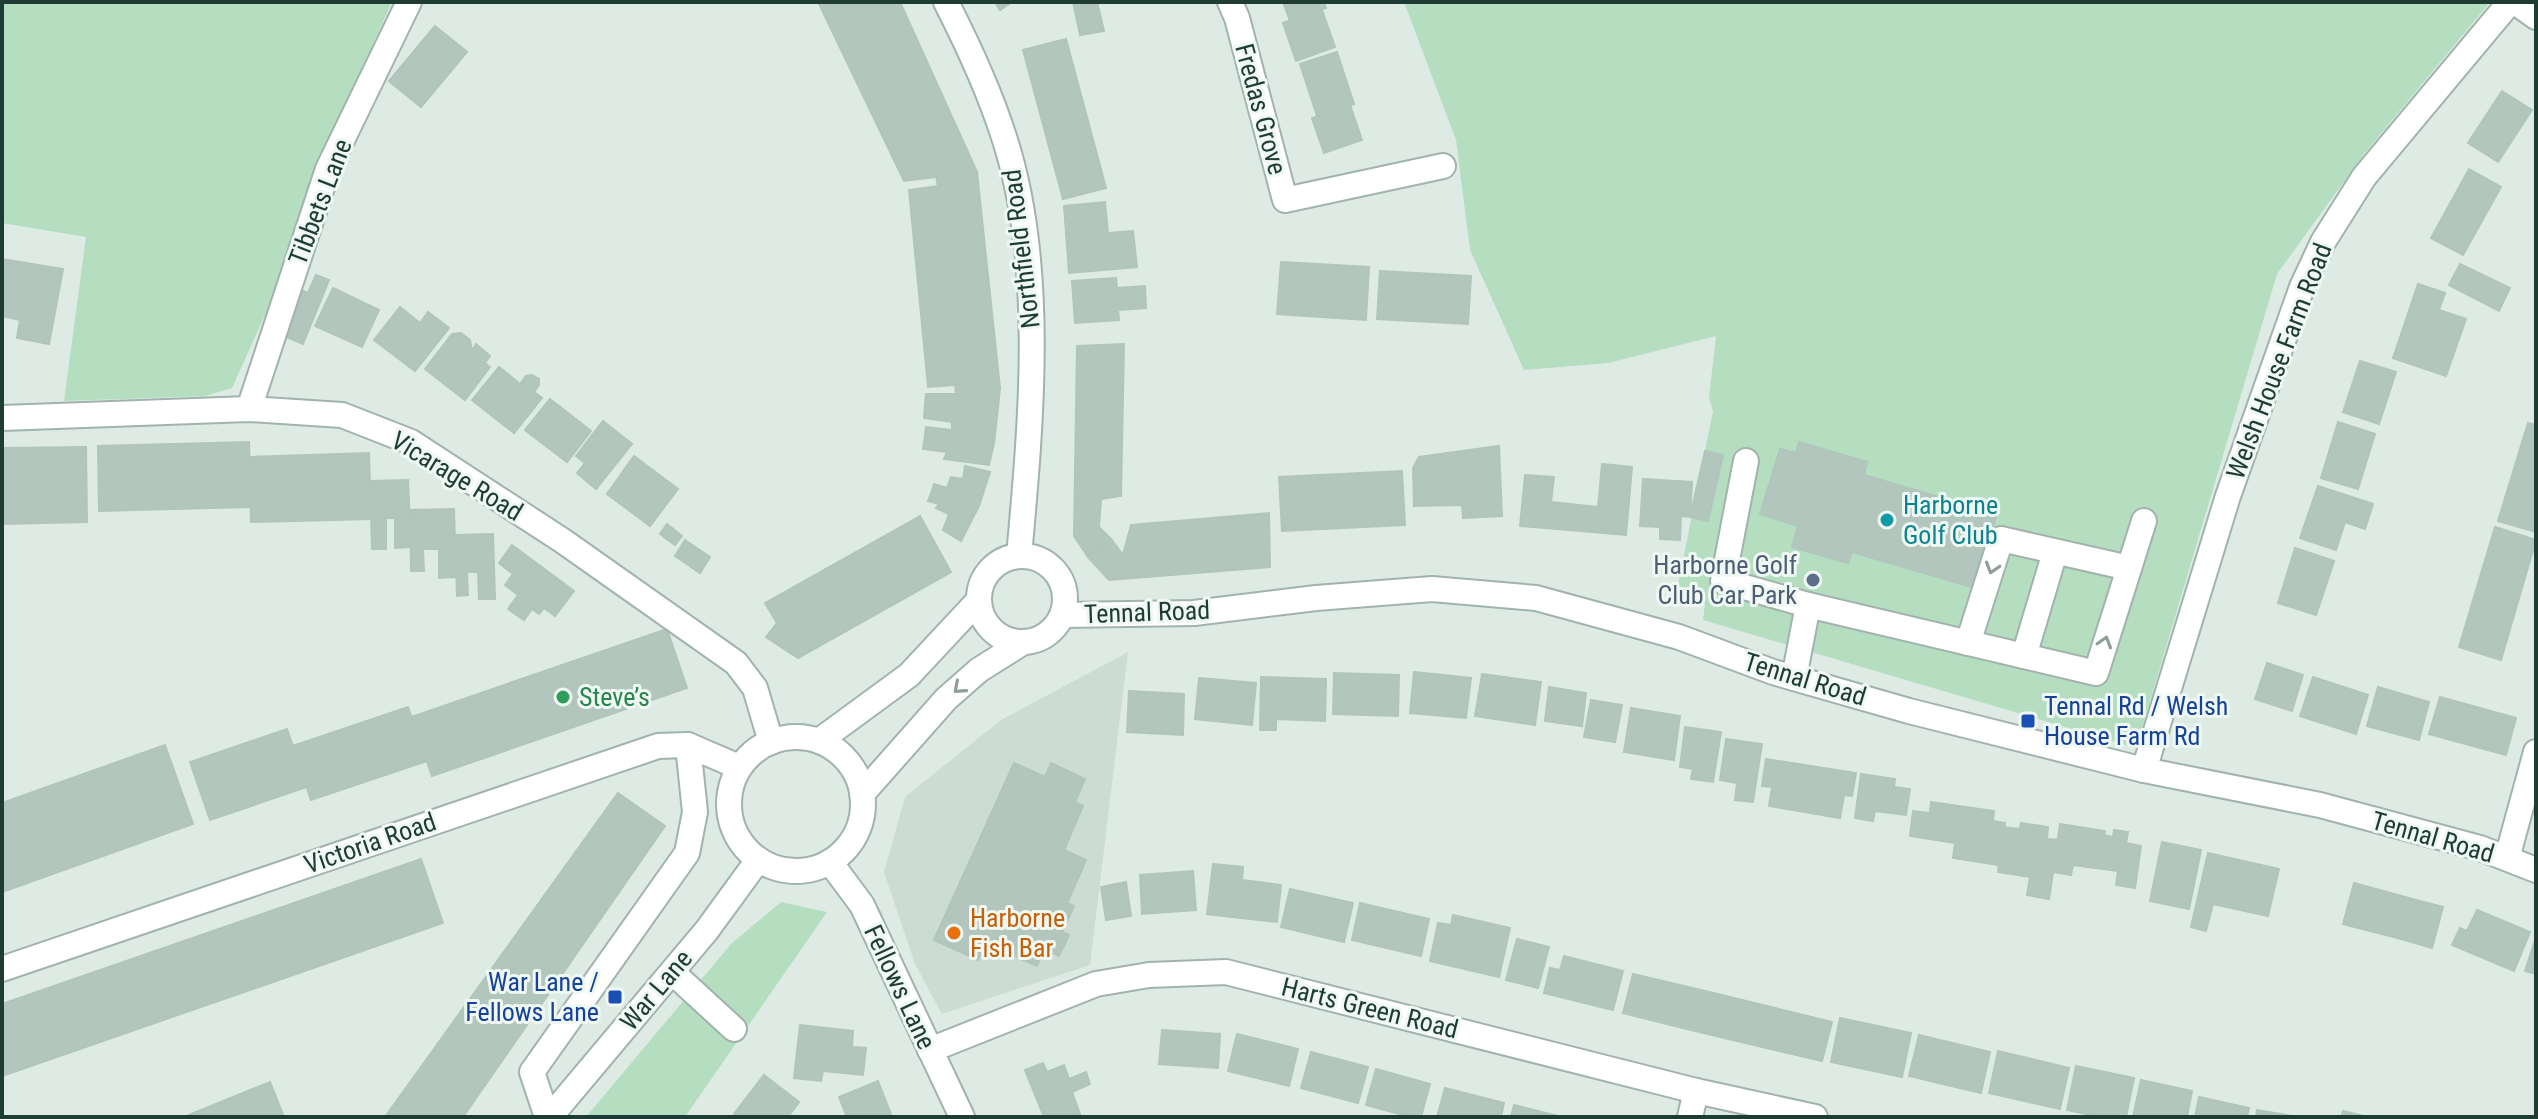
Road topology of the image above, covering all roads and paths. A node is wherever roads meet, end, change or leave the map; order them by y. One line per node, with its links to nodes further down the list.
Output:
1 (409, 2): 7 (street, Tibbets Lane)
2 (946, 2): 12 (street, Northfield Road)
3 (1230, 2): 6 (street, Fredas Grove)
4 (2513, 2): 5 (street); 26 (street, Welsh House Farm Road)
5 (2536, 17)
6 (1443, 166)
7 (249, 409): 8 (street, Vicarage Road); 22 (street, Vicarage Road)
8 (2, 418)
9 (1746, 461): 15 (street)
10 (2144, 521): 13 (street)
11 (2055, 552): 13 (street); 18 (street, one-way to 18); 19 (street)
12 (1019, 556): 14 (street); 16 (street)
13 (2129, 568): 19 (street, one-way to 13)
14 (979, 600): 17 (street); 21 (street)
15 (1808, 605): 18 (street); 20 (street)
16 (1063, 615): 17 (street); 20 (street, Tennal Road)
17 (1022, 643): 27 (street, one-way to 27)
18 (1968, 643): 19 (street)
19 (2024, 656)
20 (1794, 678): 26 (street, Tennal Road)
21 (819, 741): 22 (street); 27 (street)
22 (771, 742): 25 (street)
23 (688, 745): 25 (street, Victoria Road); 32 (street, Victoria Road); 37 (street)
24 (2536, 752): 28 (street)
25 (739, 767): 29 (street)
26 (2144, 770): 28 (street, Tennal Road)
27 (862, 794): 30 (street)
28 (2507, 858): 31 (street, Tennal Road)
29 (758, 860): 30 (street); 33 (street, War Lane)
30 (830, 862): 35 (street, Fellows Lane)
31 (2536, 870)
32 (2, 969)
33 (672, 972): 34 (street); 37 (street, War Lane)
34 (734, 1029)
35 (930, 1050): 36 (street, Harts Green Road); 38 (street, Fellows Lane)
36 (1696, 1091): 39 (street); 40 (street, Harts Green Road)
37 (548, 1117)
38 (962, 1117)
39 (1690, 1117)
40 (1815, 1117)

